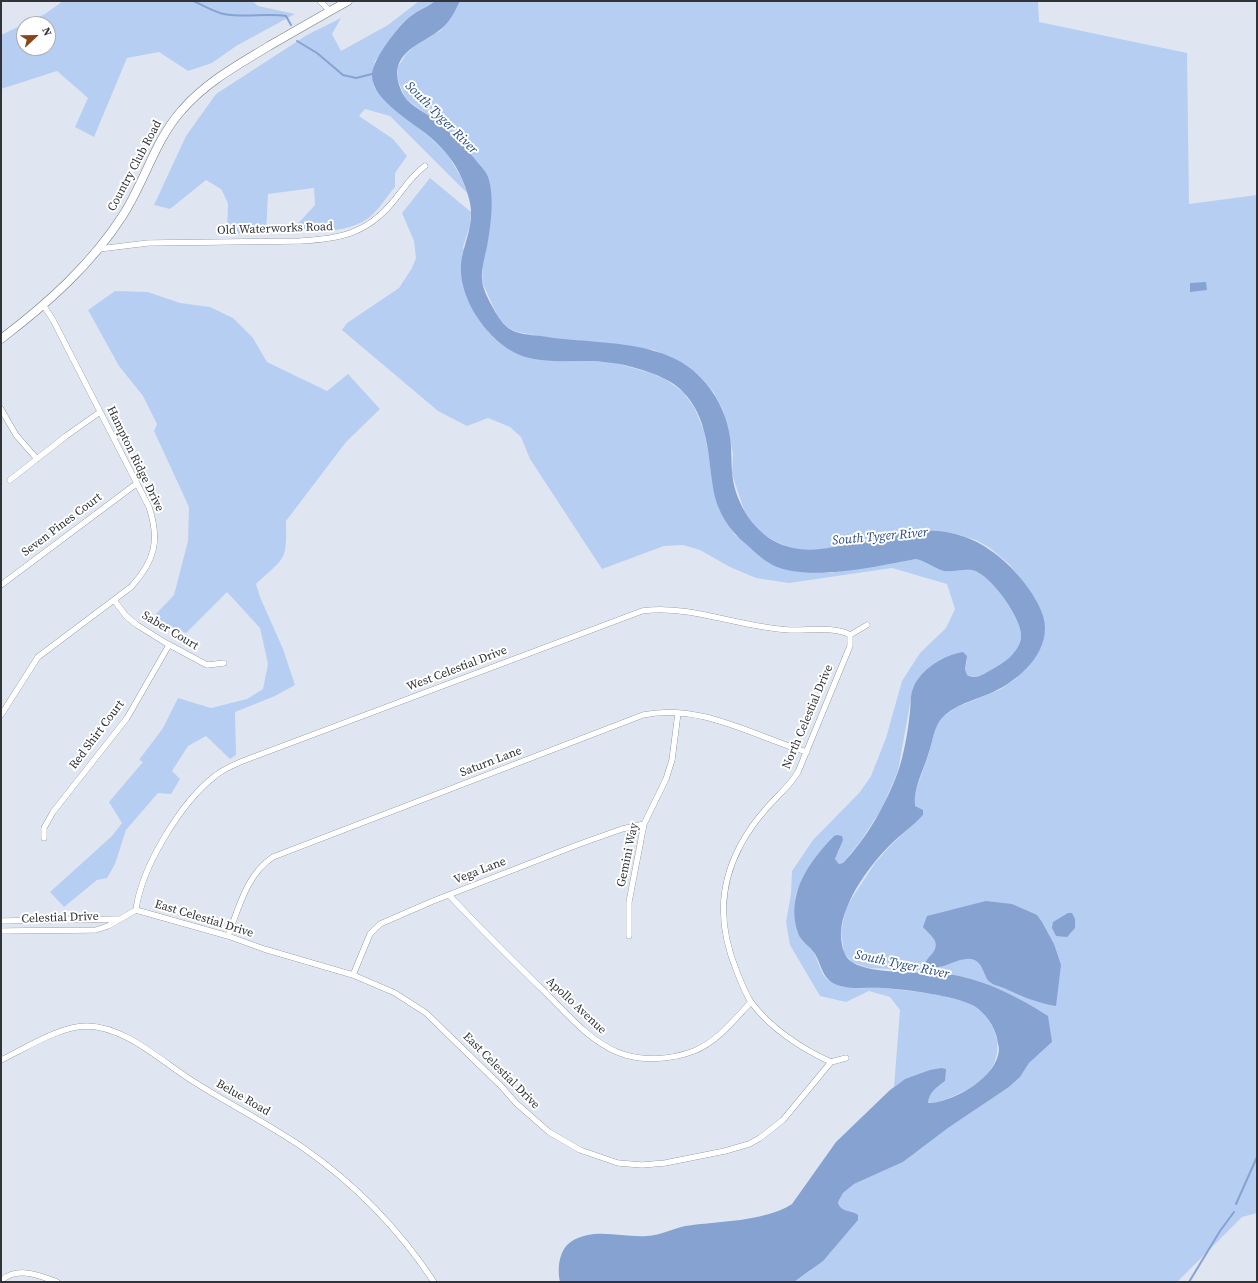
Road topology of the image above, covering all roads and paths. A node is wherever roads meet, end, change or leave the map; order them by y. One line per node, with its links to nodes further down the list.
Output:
1 (320, 1): 3 (street)
2 (348, 1): 3 (street, Country Club Road)
3 (330, 11): 5 (street, Country Club Road)
4 (425, 166): 5 (street, Old Waterworks Road)
5 (99, 249): 6 (street, Country Club Road)
6 (44, 306): 7 (street, Country Club Road); 9 (street, Hampton Ridge Drive)
7 (3, 335)
8 (1, 409): 10 (street)
9 (100, 412): 10 (street); 12 (street, Hampton Ridge Drive)
10 (37, 459): 11 (street)
11 (10, 480)
12 (136, 484): 13 (street, Seven Pines Court); 14 (street, Hampton Ridge Drive)
13 (1, 585)
14 (114, 600): 17 (street, Saber Court); 20 (street, Hampton Ridge Drive)
15 (867, 625): 16 (street)
16 (850, 635): 21 (street, North Celestial Drive); 25 (street, West Celestial Drive)
17 (169, 645): 18 (street, Saber Court); 23 (street, Red Shirt Court)
18 (224, 663)
19 (678, 713): 21 (street, Saturn Lane); 22 (street, Gemini Way); 29 (street, Saturn Lane)
20 (1, 716)
21 (807, 752): 32 (street, North Celestial Drive)
22 (644, 824): 24 (street, Vega Lane); 30 (street, Gemini Way)
23 (44, 838)
24 (449, 895): 31 (street, Vega Lane); 32 (street, Apollo Avenue)
25 (136, 910): 26 (street, Celestial Drive); 29 (street, East Celestial Drive)
26 (119, 920): 27 (street, Celestial Drive); 28 (street, Celestial Drive)
27 (1, 921)
28 (1, 931)
29 (228, 936): 31 (street, East Celestial Drive)
30 (629, 936)
31 (353, 975): 35 (street, East Celestial Drive)
32 (751, 1002): 35 (street, North Celestial Drive)
33 (846, 1058): 35 (street)
34 (1, 1060): 38 (street, Belue Road)
35 (831, 1062)
36 (1, 1281): 37 (street)
37 (57, 1282)
38 (434, 1282)

